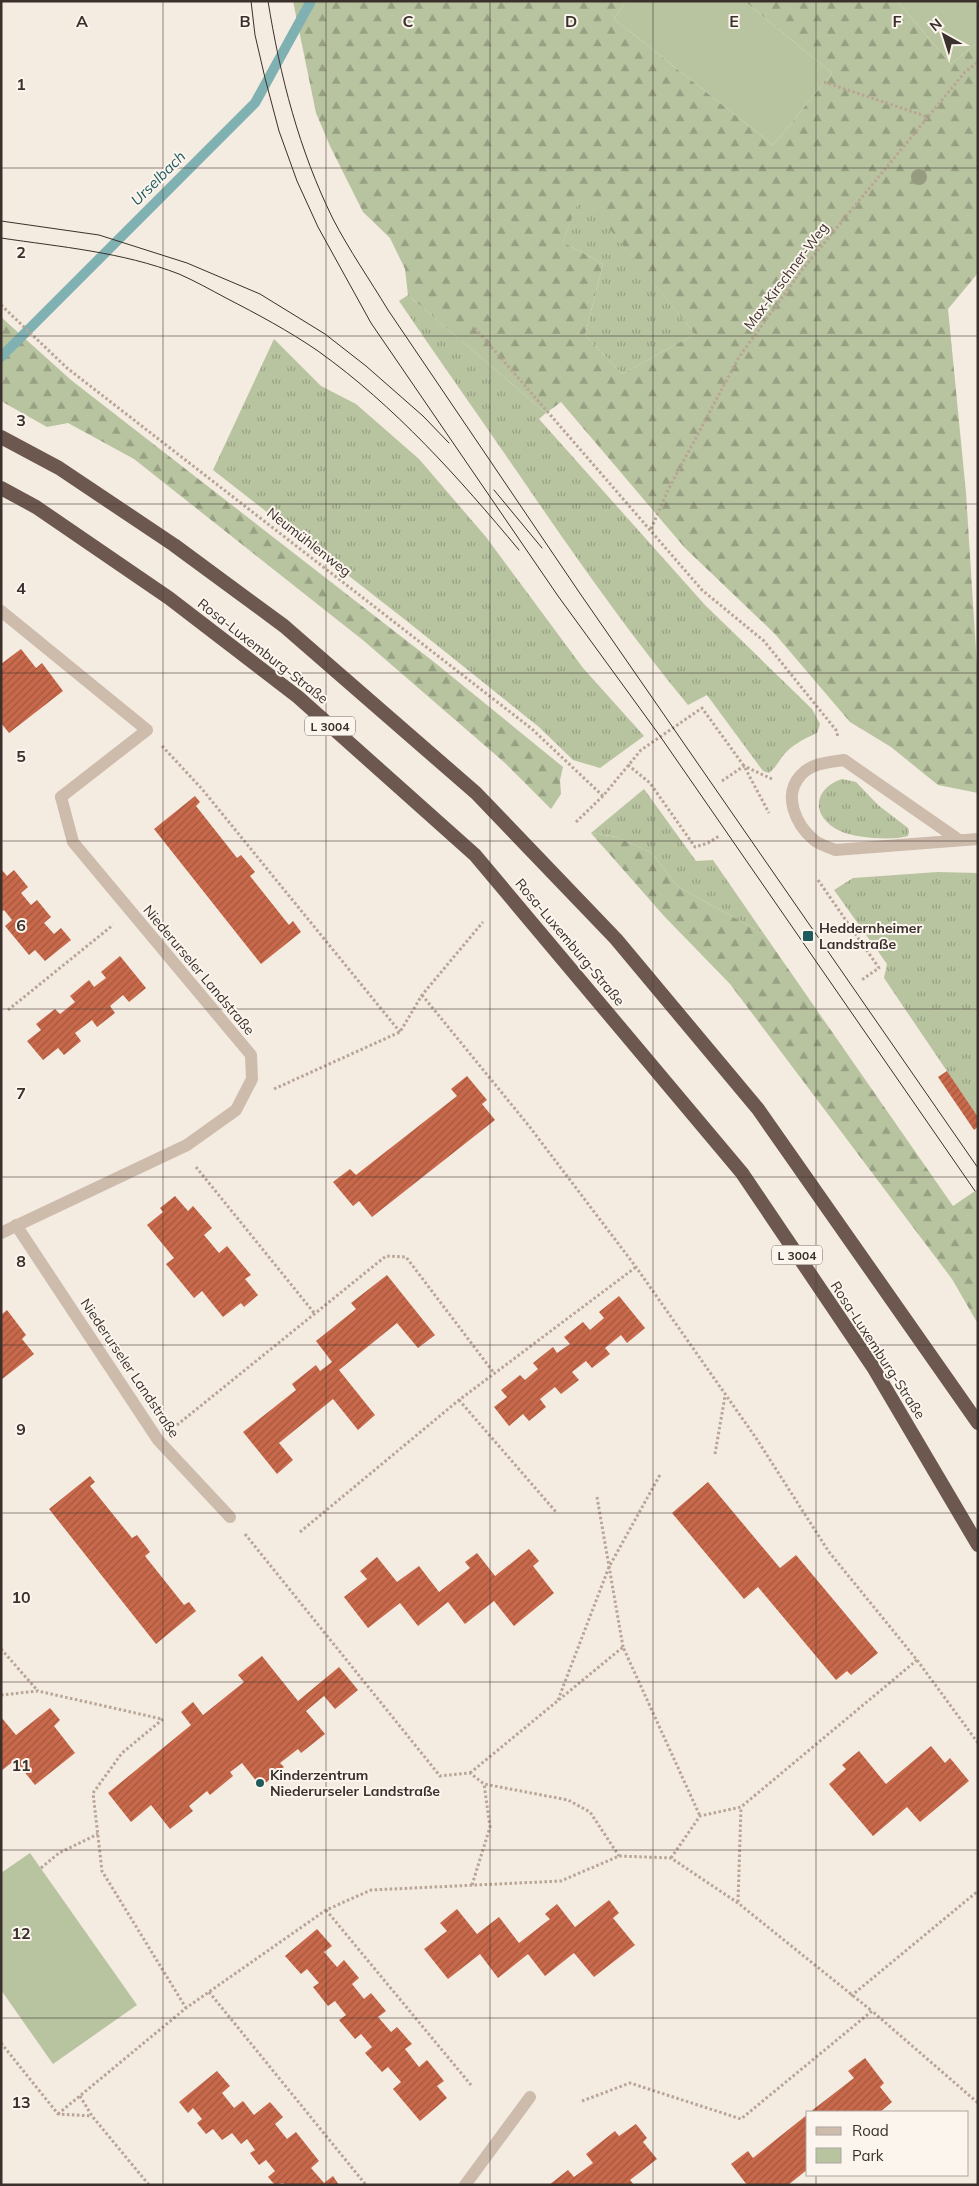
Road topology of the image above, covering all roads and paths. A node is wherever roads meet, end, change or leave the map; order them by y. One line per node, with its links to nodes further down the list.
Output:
1 (978, 62): 3 (path, Max-Kirschner-Weg)
2 (824, 82): 3 (path)
3 (928, 117): 8 (path, Max-Kirschner-Weg)
4 (3, 306): 16 (path, Neumühlenweg)
5 (475, 328): 8 (path)
6 (1, 437): 38 (highway, Rosa-Luxemburg-Straße)
7 (1, 488): 47 (highway, Rosa-Luxemburg-Straße / L 3004)
8 (651, 529): 11 (path)
9 (1, 611): 10 (street)
10 (147, 730): 28 (path); 31 (street, Niederurseler Landstraße)
11 (844, 760): 21 (street); 21 (street)
12 (628, 765): 13 (path); 16 (path); 19 (path)
13 (744, 766): 14 (path); 15 (path); 17 (path)
14 (774, 780)
15 (722, 781)
16 (603, 796): 18 (path)
17 (771, 816)
18 (576, 822)
19 (719, 836)
20 (978, 839): 21 (street)
21 (959, 840)
22 (818, 880): 25 (path)
23 (116, 922): 27 (path)
24 (483, 922): 26 (path)
25 (860, 981)
26 (422, 995): 28 (path); 33 (path)
27 (8, 1010)
28 (400, 1032): 29 (path)
29 (300, 1079)
30 (194, 1165): 34 (path)
31 (16, 1225): 32 (street, Niederurseler Landstraße); 39 (street, Niederurseler Landstraße)
32 (1, 1233)
33 (636, 1267): 35 (path); 36 (path)
34 (314, 1314): 35 (path); 39 (path)
35 (494, 1373): 37 (path)
36 (725, 1396): 40 (path); 51 (path)
37 (459, 1400): 43 (path); 45 (path)
38 (978, 1423)
39 (158, 1440): 44 (street, Niederurseler Landstraße)
40 (715, 1454)
41 (661, 1473): 48 (path)
42 (597, 1497): 48 (path)
43 (556, 1512)
44 (230, 1517)
45 (300, 1532)
46 (244, 1533): 56 (path)
47 (978, 1544)
48 (609, 1566): 49 (path); 54 (path)
49 (623, 1647): 54 (path); 59 (path)
50 (1, 1649): 52 (path)
51 (917, 1660): 55 (path); 58 (path)
52 (38, 1692): 53 (path); 60 (path)
53 (1, 1695)
54 (558, 1700): 56 (path)
55 (978, 1743)
56 (470, 1773): 57 (path)
57 (484, 1784): 61 (path); 64 (path)
58 (741, 1807): 59 (path); 66 (path)
59 (700, 1816): 62 (path)
60 (98, 1834): 63 (path); 70 (path)
61 (619, 1856): 62 (path); 64 (path)
62 (671, 1858): 66 (path)
63 (41, 1868)
64 (472, 1885): 67 (path)
65 (978, 1891): 69 (path)
66 (738, 1903): 69 (path)
67 (326, 1910): 68 (path); 73 (path)
68 (209, 1992): 70 (path); 81 (path)
69 (851, 1996): 71 (path)
70 (186, 2008): 74 (path)
71 (872, 2012): 76 (path); 77 (path)
72 (1, 2044): 78 (path)
73 (471, 2085)
74 (80, 2096): 78 (path); 79 (path)
75 (530, 2097): 82 (street)
76 (582, 2101)
77 (978, 2103)
78 (58, 2114): 79 (path)
79 (92, 2116): 80 (path)
80 (149, 2185)
81 (366, 2185)
82 (465, 2185)

